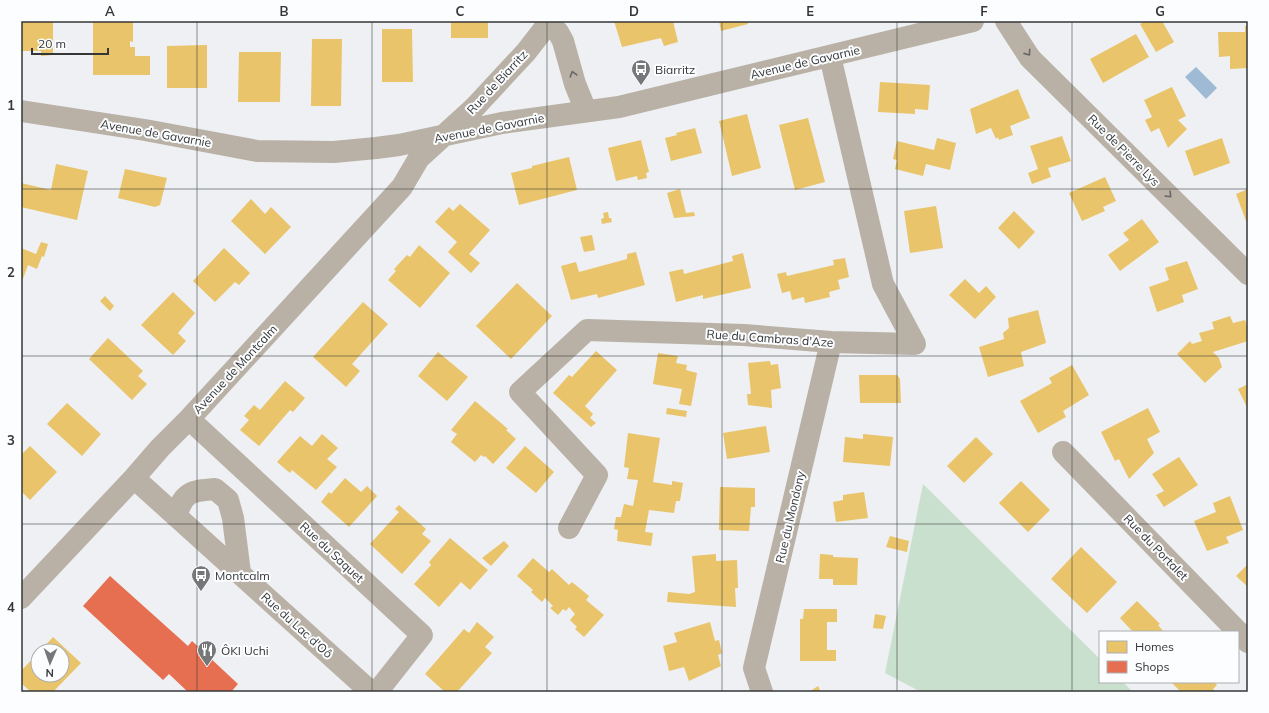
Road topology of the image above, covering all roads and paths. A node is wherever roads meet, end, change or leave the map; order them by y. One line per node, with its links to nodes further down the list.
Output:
1 (974, 21): 4 (street, Avenue de Gavarnie)
2 (1006, 21): 8 (street, Rue de Pierre Lys, one-way to 8)
3 (548, 23): 6 (street, Rue de Biarritz, one-way to 3); 7 (street, Rue de Biarritz)
4 (830, 56): 6 (street, Avenue de Gavarnie); 9 (street, Rue du Cambras d'Aze)
5 (21, 111): 7 (street, Avenue de Gavarnie)
6 (586, 111): 7 (street, Avenue de Gavarnie)
7 (444, 136): 10 (street, Avenue de Montcalm)
8 (1248, 274)
9 (831, 342): 14 (street, Rue du Cambras d'Aze); 22 (street, Rue du Mondony)
10 (189, 419): 12 (street, Avenue de Montcalm); 21 (street, Rue du Saquet)
11 (1063, 452): 17 (street, Rue du Portalet)
12 (134, 478): 13 (street, Rue du Lac d'Oô); 16 (street, Avenue de Montcalm)
13 (176, 516): 15 (street, Rue du Lac d'Oô); 15 (street)
14 (569, 528)
15 (240, 573): 20 (street, Rue du Lac d'Oô)
16 (21, 598)
17 (1237, 631)
18 (1239, 633): 19 (street, Rue du Portalet)
19 (1248, 642)
20 (371, 692)
21 (377, 692)
22 (762, 692)

